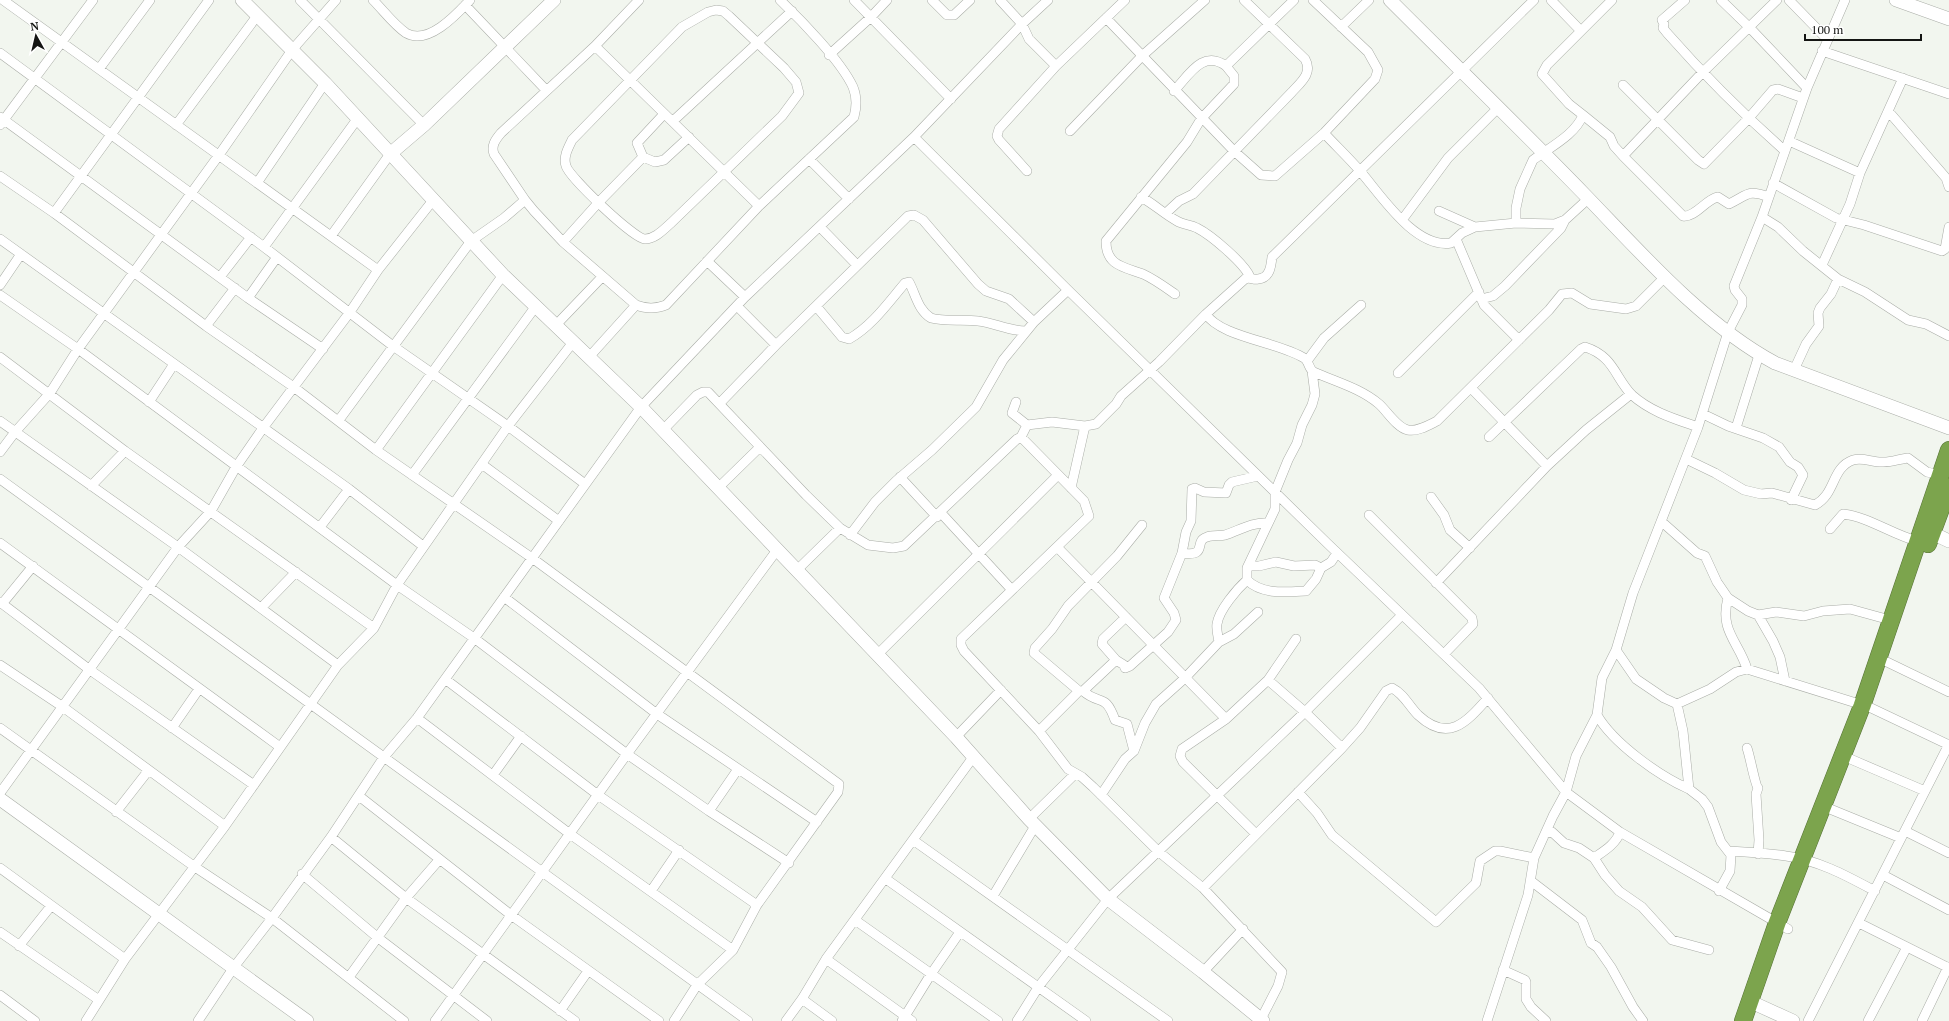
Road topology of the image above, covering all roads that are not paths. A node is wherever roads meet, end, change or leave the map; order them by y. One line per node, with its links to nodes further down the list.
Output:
1 (3, 0): 48 (street)
2 (150, 0): 59 (street)
3 (209, 0): 71 (street)
4 (242, 0): 37 (street)
5 (300, 0): 39 (street)
6 (336, 0): 39 (street)
7 (374, 0): 34 (street)
8 (554, 0): 51 (street)
9 (639, 0): 50 (street)
10 (780, 0): 36 (street)
11 (854, 0): 38 (street)
12 (887, 0): 38 (street)
13 (932, 0): 14 (street)
14 (970, 0)
15 (1000, 0): 42 (street)
16 (1048, 0): 42 (street)
17 (1125, 0): 40 (street)
18 (1204, 0): 56 (street)
19 (1244, 0): 43 (street)
20 (1294, 0): 43 (street)
21 (1313, 0): 44 (street)
22 (1368, 0): 44 (street)
23 (1390, 0): 60 (street)
24 (1534, 0): 60 (street)
25 (1551, 0): 46 (street)
26 (1612, 0): 46 (street)
27 (1685, 0): 61 (street)
28 (1721, 0): 45 (street)
29 (1778, 0): 45 (street)
30 (1789, 0): 47 (street)
31 (1845, 0): 47 (street)
32 (1896, 0): 35 (street)
33 (91, 1): 48 (street)
34 (468, 3): 51 (street)
35 (1921, 4): 41 (street)
36 (792, 11): 49 (street); 55 (street)
37 (257, 16): 52 (street); 84 (street)
38 (871, 17): 55 (street); 73 (street)
39 (318, 18): 52 (street); 85 (street)
40 (1106, 18): 56 (street); 57 (street)
41 (1949, 19)
42 (1022, 24): 57 (street); 73 (street)
43 (1269, 24): 58 (street); 93 (street)
44 (1341, 27): 87 (street)
45 (1750, 28): 61 (street); 67 (street)
46 (1581, 31): 77 (street)
47 (1827, 39): 53 (street)
48 (61, 42): 59 (street); 62 (street)
49 (759, 42): 64 (street); 83 (street); 102 (street)
50 (595, 46): 64 (street); 68 (street)
51 (504, 47): 68 (street); 85 (street)
52 (292, 50): 65 (street); 96 (street)
53 (1822, 51): 63 (street); 67 (street)
54 (0, 53): 62 (street)
55 (830, 54): 99 (street)
56 (1142, 56): 69 (street); 86 (street)
57 (1056, 66): 100 (street)
58 (1226, 66): 69 (street); 79 (street)
59 (100, 69): 71 (street)
60 (1462, 71): 74 (street); 101 (street)
61 (1702, 73): 80 (street); 81 (street)
62 (34, 78): 82 (street); 88 (street)
63 (1903, 78): 70 (street); 75 (street)
64 (629, 79): 76 (street); 116 (street)
65 (325, 83): 78 (street); 106 (street)
66 (1623, 85): 81 (street)
67 (1807, 88): 72 (street)
68 (546, 90): 115 (street)
69 (1174, 91): 79 (street)
70 (1949, 94)
71 (138, 97): 84 (street); 88 (street)
72 (1803, 98): 80 (street); 91 (street)
73 (951, 99): 90 (street)
74 (1498, 108): 94 (street); 123 (street)
75 (1889, 112): 103 (street); 108 (street)
76 (664, 114): 83 (street); 98 (street)
77 (1583, 115): 94 (street); 97 (street)
78 (358, 118): 95 (street); 118 (street)
79 (1201, 118): 93 (street); 110 (street)
80 (1748, 119): 81 (street); 92 (street)
81 (1656, 120): 97 (street)
82 (1, 121): 104 (street)
83 (673, 121): 89 (street)
84 (176, 124): 96 (street)
85 (424, 125): 95 (street)
86 (1070, 131)
87 (1324, 133): 93 (street); 101 (street)
88 (110, 134): 104 (street); 109 (street)
89 (689, 136): 98 (street); 102 (street)
90 (914, 137): 113 (street); 153 (street)
91 (1789, 141): 92 (street); 103 (street)
92 (1785, 150): 107 (street)
93 (1234, 151): 121 (street)
94 (1543, 152): 114 (street); 126 (street)
95 (390, 154): 112 (street); 131 (street)
96 (219, 156): 106 (street); 109 (street)
97 (1623, 156): 111 (street)
98 (643, 158): 116 (street)
99 (809, 159): 113 (street); 117 (street)
100 (1027, 171)
101 (1360, 171): 123 (street); 148 (street)
102 (722, 172): 116 (street); 117 (street)
103 (1860, 173): 125 (street)
104 (81, 175): 120 (street); 130 (street)
105 (0, 176): 120 (street)
106 (257, 183): 118 (street)
107 (1773, 183): 111 (street); 125 (street)
108 (1949, 187)
109 (191, 193): 130 (street); 132 (street)
110 (1141, 197): 121 (street); 154 (street)
111 (1769, 197): 122 (street)
112 (434, 199): 135 (street); 143 (street)
113 (849, 199): 127 (street)
114 (1588, 199): 124 (street); 147 (street)
115 (525, 200): 135 (street); 136 (street)
116 (598, 203): 136 (street)
117 (759, 206): 140 (street)
118 (292, 209): 131 (street); 137 (street)
119 (1439, 211): 128 (street)
120 (54, 213): 144 (street)
121 (1166, 213): 148 (street)
122 (1762, 217): 142 (street); 171 (street)
123 (1402, 220): 134 (street)
124 (1565, 220): 126 (street); 156 (street)
125 (1842, 220): 129 (street); 142 (street)
126 (1516, 223): 128 (street)
127 (820, 227): 141 (street); 157 (street)
128 (1475, 227): 134 (street)
129 (1949, 227)
130 (162, 234): 144 (street); 146 (street)
131 (331, 236): 143 (street)
132 (251, 237): 137 (street); 146 (street)
133 (0, 239): 138 (street)
134 (1456, 239): 156 (street)
135 (471, 241): 145 (street); 176 (street)
136 (564, 242): 149 (street)
137 (264, 247): 139 (street)
138 (21, 254): 151 (street); 165 (street)
139 (277, 257): 158 (street); 164 (street)
140 (707, 261): 157 (street); 159 (street)
141 (857, 265): 163 (street); 167 (street)
142 (1822, 265): 150 (street)
143 (378, 270): 164 (street)
144 (134, 272): 165 (street); 169 (street)
145 (503, 275): 161 (street); 187 (street)
146 (220, 276): 152 (street)
147 (1666, 276): 171 (street); 173 (street)
148 (1250, 277): 166 (street)
149 (602, 278): 159 (street); 168 (street)
150 (1838, 279): 172 (street); 185 (street)
151 (0, 285)
152 (235, 288): 158 (street); 169 (street)
153 (1068, 290): 167 (street); 184 (street)
154 (1175, 294)
155 (0, 295): 177 (street)
156 (1480, 296): 173 (street); 188 (street)
157 (745, 297): 162 (street)
158 (248, 298): 178 (street)
159 (636, 305): 180 (street)
160 (1361, 305): 182 (street)
161 (536, 306): 168 (street); 193 (street)
162 (737, 306): 175 (street); 197 (street)
163 (816, 306): 170 (street); 175 (street)
164 (350, 312): 176 (street); 178 (street)
165 (104, 314): 177 (street); 183 (street)
166 (1206, 314): 182 (street); 184 (street)
167 (1034, 322): 170 (street)
168 (556, 325): 174 (street)
169 (206, 326): 189 (street)
170 (1026, 331): 225 (street)
171 (1728, 332): 179 (street); 198 (street)
172 (1949, 336)
173 (1519, 340): 190 (street)
174 (574, 341): 180 (street); 203 (street)
175 (776, 345): 196 (street)
176 (393, 346): 187 (street); 199 (street)
177 (78, 349): 191 (street); 194 (street)
178 (323, 349): 189 (street)
179 (1759, 355): 185 (street); 207 (street)
180 (590, 356): 197 (street)
181 (0, 357): 191 (street)
182 (1307, 361): 186 (street)
183 (174, 364): 194 (street); 206 (street)
184 (1150, 369): 204 (street); 224 (street)
185 (1794, 370): 208 (street)
186 (1312, 371): 190 (street); 233 (street)
187 (432, 372): 193 (street); 215 (street)
188 (1398, 373)
189 (295, 388): 199 (street); 206 (street)
190 (1471, 388): 201 (street)
191 (50, 393): 210 (street); 214 (street)
192 (1631, 394): 201 (street); 205 (street); 220 (street)
193 (468, 398): 203 (street); 222 (street)
194 (149, 402): 221 (street)
195 (1016, 402): 202 (street)
196 (720, 403): 209 (street); 213 (street)
197 (641, 407): 209 (street); 228 (street)
198 (1703, 414): 205 (street); 207 (street)
199 (339, 420): 215 (street)
200 (0, 421): 210 (street)
201 (1504, 422): 212 (street); 220 (street)
202 (1027, 425): 204 (street); 211 (street)
203 (508, 426): 219 (street); 228 (street)
204 (1085, 426): 231 (street)
205 (1698, 427): 218 (street)
206 (263, 428): 221 (street); 232 (street)
207 (1736, 428): 235 (street)
208 (1949, 428)
209 (663, 430): 230 (street)
210 (15, 432): 217 (street); 229 (street)
211 (1021, 437): 223 (street); 238 (street)
212 (1489, 437)
213 (760, 447): 230 (street); 245 (street)
214 (125, 450): 229 (street); 237 (street)
215 (376, 450): 222 (street)
216 (1949, 450): 227 (highway)
217 (0, 452)
218 (1686, 459): 235 (street); 241 (street)
219 (483, 465): 236 (street); 240 (street)
220 (1547, 466): 255 (street)
221 (236, 467): 237 (street); 244 (street)
222 (412, 475): 236 (street)
223 (1058, 475): 231 (street); 259 (street)
224 (1258, 476): 233 (street); 257 (street)
225 (900, 477): 238 (street); 248 (street)
226 (0, 480): 270 (street)
227 (1945, 481): 235 (street); 247 (highway); 249 (highway)
228 (585, 484): 240 (street)
229 (91, 486): 253 (street)
230 (718, 488): 256 (street)
231 (1071, 488): 254 (street)
232 (349, 489): 244 (street); 252 (street)
233 (1275, 492): 242 (street); 258 (street)
234 (1431, 497): 255 (street)
235 (1791, 500)
236 (454, 505): 252 (street); 260 (street)
237 (210, 511): 253 (street); 265 (street)
238 (939, 515): 248 (street); 259 (street)
239 (1369, 516): 268 (street)
240 (559, 522): 260 (street)
241 (1662, 522): 273 (street); 287 (street)
242 (1268, 523): 257 (street); 262 (street)
243 (1142, 525): 267 (street)
244 (320, 528): 269 (street)
245 (840, 528): 248 (street); 264 (street)
246 (1830, 529): 249 (street)
247 (1932, 532): 250 (street); 291 (highway)
248 (850, 535)
249 (1917, 541): 280 (highway)
250 (1949, 541)
251 (0, 543): 261 (street)
252 (424, 546): 269 (street)
253 (178, 547): 270 (street); 275 (street)
254 (1057, 547): 267 (street); 271 (street)
255 (1470, 548): 268 (street)
256 (777, 550): 264 (street); 296 (street)
257 (1182, 552): 286 (street)
258 (1337, 553): 263 (street); 277 (street)
259 (978, 555): 271 (street); 289 (street)
260 (532, 558): 272 (street); 296 (street)
261 (33, 566): 274 (street); 282 (street)
262 (1248, 566): 263 (street); 266 (street)
263 (1321, 568): 266 (street)
264 (797, 570): 289 (street)
265 (296, 572): 275 (street); 281 (street)
266 (1247, 580): 285 (street)
267 (1091, 582): 279 (street); 303 (street)
268 (1436, 583): 288 (street)
269 (396, 585): 281 (street); 283 (street)
270 (149, 588): 282 (street); 306 (street)
271 (1012, 590): 302 (street)
272 (504, 598): 283 (street); 311 (street)
273 (1728, 598): 278 (street); 294 (street)
274 (1, 603): 295 (street)
275 (262, 607): 293 (street)
276 (1258, 612): 285 (street)
277 (1402, 615): 288 (street); 310 (street)
278 (1758, 615): 280 (street); 300 (street)
279 (1126, 617): 286 (street); 290 (street)
280 (1890, 620): 308 (highway)
281 (374, 628): 293 (street)
282 (118, 629): 295 (street); 301 (street)
283 (474, 638): 298 (street); 326 (street)
284 (1296, 639): 299 (street)
285 (1219, 642): 297 (street)
286 (1152, 644): 290 (street); 297 (street)
287 (1616, 650): 307 (street); 312 (street)
288 (1444, 654): 305 (street)
289 (877, 655): 319 (street)
290 (1116, 660): 303 (street)
291 (1887, 662): 304 (street); 308 (highway)
292 (0, 665): 309 (street)
293 (338, 665): 306 (street)
294 (1747, 669): 300 (street); 307 (street)
295 (90, 670): 309 (street); 316 (street)
296 (686, 674): 311 (street); 348 (street)
297 (1185, 678): 314 (street); 325 (street)
298 (445, 680): 313 (street); 318 (street)
299 (1268, 680): 310 (street); 314 (street)
300 (1785, 680): 308 (street)
301 (200, 689): 316 (street); 321 (street)
302 (1001, 690): 317 (street); 319 (street)
303 (1081, 691): 317 (street); 325 (street)
304 (1949, 692)
305 (1488, 698): 322 (street); 338 (street)
306 (310, 704): 321 (street); 328 (street)
307 (1677, 704): 335 (street)
308 (1865, 706): 320 (street); 329 (highway); 366 (highway)
309 (63, 707): 324 (street); 331 (street)
310 (1305, 712): 322 (street); 341 (street)
311 (657, 714): 326 (street); 330 (street)
312 (1597, 715): 335 (street); 338 (street)
313 (417, 718): 328 (street); 333 (street)
314 (1226, 719): 341 (street)
315 (0, 728): 324 (street)
316 (172, 728): 334 (street)
317 (1039, 731): 332 (street)
318 (521, 736): 333 (street); 340 (street)
319 (956, 737): 327 (street)
320 (1949, 745): 336 (street)
321 (280, 747): 334 (street)
322 (1342, 748): 337 (street)
323 (1746, 748): 362 (street)
324 (31, 751): 339 (street); 347 (street)
325 (1134, 751): 343 (street)
326 (627, 754): 340 (street); 346 (street)
327 (974, 756): 349 (street); 357 (street)
328 (384, 758): 342 (street); 370 (street)
329 (1848, 758): 336 (street); 345 (highway)
330 (738, 769): 346 (street); 348 (street)
331 (148, 771): 347 (street); 350 (street)
332 (1075, 774): 343 (street); 349 (street)
333 (493, 775): 353 (street)
334 (254, 785): 350 (street)
335 (1689, 789): 359 (street)
336 (1925, 791): 355 (street)
337 (1298, 792): 354 (street); 363 (street)
338 (1566, 792): 351 (street); 352 (street)
339 (0, 794)
340 (598, 795): 353 (street); 358 (street)
341 (1216, 795): 354 (street); 360 (street)
342 (359, 796): 356 (street); 365 (street)
343 (1101, 796): 360 (street)
344 (0, 799): 385 (street)
345 (1830, 808): 355 (street); 366 (highway)
346 (709, 811): 367 (street)
347 (116, 812): 368 (street)
348 (817, 822): 367 (street)
349 (1032, 822): 379 (street); 381 (street)
350 (225, 826): 368 (street)
351 (1620, 832): 364 (street); 376 (street)
352 (1546, 833): 363 (street); 364 (street)
353 (570, 834): 370 (street); 377 (street)
354 (1256, 834): 375 (street)
355 (1903, 834): 361 (street); 372 (street)
356 (331, 837): 371 (street); 380 (street)
357 (913, 840): 373 (street); 379 (street)
358 (679, 850): 377 (street); 382 (street)
359 (1728, 851): 362 (street); 376 (street)
360 (1159, 852): 375 (street); 381 (street)
361 (1949, 853)
362 (1758, 854): 366 (street)
363 (1534, 858): 374 (street)
364 (1594, 858): 399 (street)
365 (439, 860): 380 (street); 386 (street)
366 (1807, 861): 378 (street); 390 (highway)
367 (789, 863): 382 (street)
368 (195, 867): 385 (street); 387 (street)
369 (0, 868): 383 (street)
370 (541, 872): 386 (street); 410 (street)
371 (302, 874): 387 (street); 394 (street)
372 (1883, 876): 378 (street); 384 (street)
373 (886, 879): 388 (street); 393 (street)
374 (1531, 882): 405 (street); 439 (street)
375 (1203, 888): 391 (street)
376 (1719, 890): 390 (street)
377 (651, 891): 397 (street)
378 (1874, 891): 389 (street)
379 (993, 896): 398 (street)
380 (406, 898): 394 (street); 400 (street)
381 (1108, 899): 398 (street); 407 (street)
382 (757, 905): 397 (street)
383 (51, 906): 395 (street); 401 (street)
384 (1949, 910)
385 (158, 914): 401 (street); 403 (street)
386 (511, 915): 400 (street); 406 (street)
387 (272, 918): 403 (street); 409 (street)
388 (855, 920): 402 (street); 408 (street)
389 (1859, 923): 396 (street); 443 (street)
390 (1782, 926): 416 (highway)
391 (1243, 929): 407 (street); 420 (street)
392 (0, 932): 395 (street)
393 (960, 932): 408 (street); 411 (street)
394 (377, 937): 409 (street); 413 (street)
395 (19, 946): 415 (street)
396 (1907, 947): 404 (street); 444 (street)
397 (733, 950): 410 (street)
398 (1067, 950): 411 (street); 436 (street)
399 (1709, 950)
400 (482, 955): 413 (street); 417 (street)
401 (125, 959): 415 (street)
402 (826, 960): 414 (street); 418 (street)
403 (234, 967): 419 (street); 423 (street)
404 (1949, 968): 445 (street)
405 (1503, 970): 437 (street); 438 (street)
406 (588, 971): 417 (street); 428 (street)
407 (1204, 972): 420 (street)
408 (931, 974): 418 (street); 433 (street)
409 (349, 977): 424 (street)
410 (696, 985): 429 (street); 430 (street)
411 (1039, 986): 434 (street); 435 (street)
412 (0, 995): 421 (street)
413 (452, 997): 425 (street); 426 (street)
414 (802, 999): 431 (street); 432 (street)
415 (99, 1000): 422 (street)
416 (1754, 1003): 440 (highway); 441 (highway); 442 (street)
417 (560, 1011): 427 (street)
418 (906, 1019)
419 (202, 1020)
420 (1262, 1020)
421 (35, 1021)
422 (86, 1021)
423 (307, 1021)
424 (404, 1021)
425 (435, 1021)
426 (487, 1021)
427 (575, 1021)
428 (659, 1021)
429 (674, 1021)
430 (748, 1021)
431 (786, 1021)
432 (832, 1021)
433 (998, 1021)
434 (1016, 1021)
435 (1086, 1021)
436 (1168, 1021)
437 (1487, 1021)
438 (1546, 1021)
439 (1643, 1021)
440 (1743, 1021)
441 (1753, 1021)
442 (1793, 1021)
443 (1808, 1021)
444 (1868, 1021)
445 (1922, 1021)

